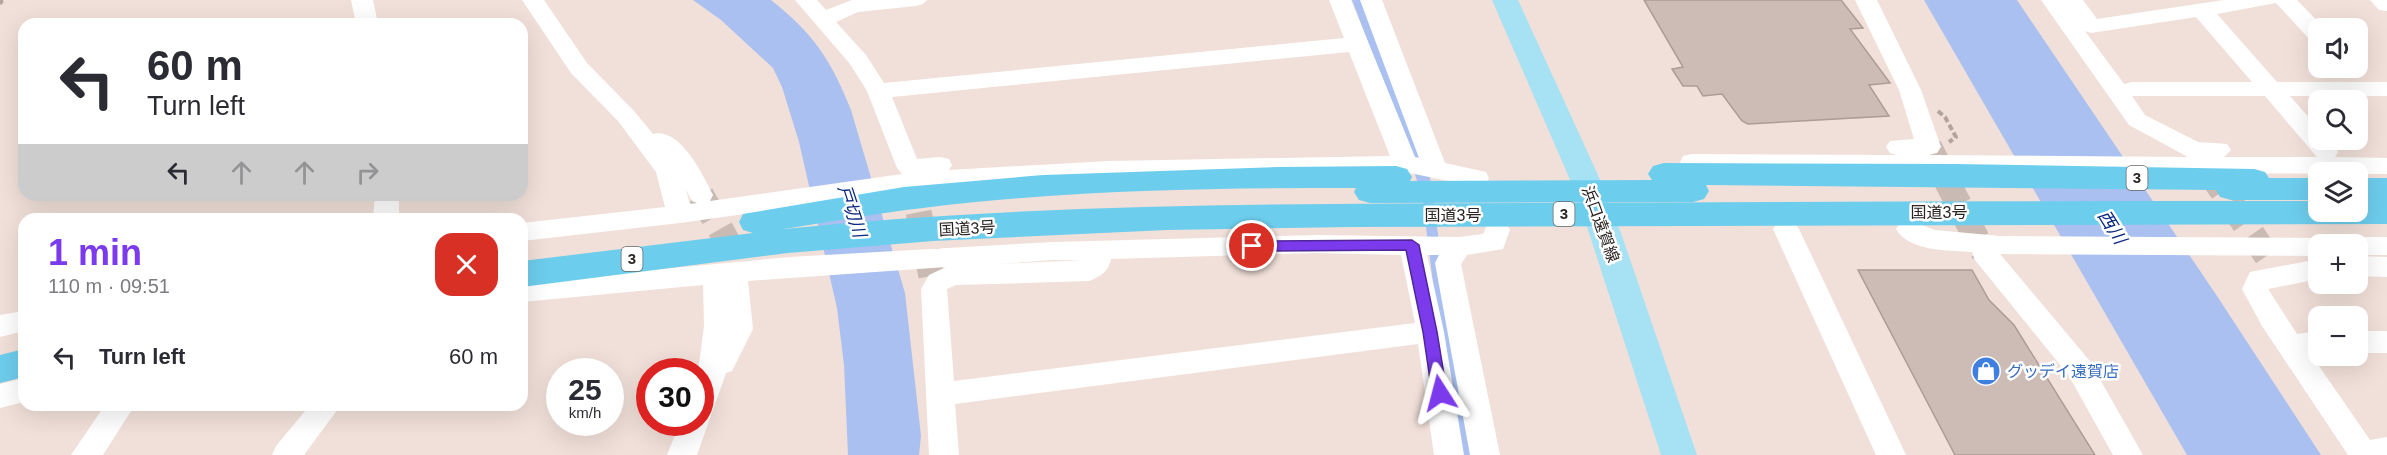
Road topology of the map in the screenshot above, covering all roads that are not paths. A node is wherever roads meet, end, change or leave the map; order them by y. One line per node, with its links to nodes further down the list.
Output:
1 (362, 0): 16 (street)
2 (916, 0): 14 (street)
3 (1340, 0): 19 (street)
4 (1371, 0): 30 (street)
5 (1505, 0): 31 (main road, 浜口遠賀線)
6 (1866, 0): 29 (street)
7 (2052, 0): 26 (street)
8 (2072, 0): 15 (street)
9 (2268, 0): 15 (street)
10 (2285, 0): 18 (street)
11 (2381, 0): 12 (street)
12 (2387, 5)
13 (538, 6): 17 (street); 25 (street)
14 (816, 6): 24 (street)
15 (2201, 9): 22 (street)
16 (366, 18)
17 (527, 18)
18 (2308, 24)
19 (1357, 44): 24 (street); 28 (street)
20 (2364, 78): 23 (street)
21 (2132, 89): 22 (street)
22 (2269, 89): 23 (street); 26 (street)
23 (2379, 89)
24 (878, 91): 32 (street)
25 (626, 116): 37 (street); 38 (street)
26 (2326, 152): 27 (street)
27 (2387, 153)
28 (1405, 164): 30 (street); 32 (street)
29 (1679, 168): 31 (highway); 34 (highway, 3); 36 (street)
30 (1435, 169): 33 (street)
31 (1583, 175): 33 (highway); 44 (main road, 浜口遠賀線)
32 (1100, 176): 33 (highway); 45 (highway); 45 (street)
33 (1477, 177)
34 (2308, 186)
35 (2308, 187): 45 (highway, 国道3号 / 3)
36 (2376, 189): 39 (highway, 国道3号 / 3)
37 (701, 195)
38 (680, 214): 43 (street); 45 (street)
39 (1025, 225): 45 (highway, 国道3号 / 3); 47 (highway)
40 (1786, 229): 44 (highway); 46 (highway); 85 (street)
41 (1497, 230): 44 (highway); 47 (highway); 49 (street)
42 (2387, 230): 54 (highway)
43 (528, 231)
44 (1605, 233): 84 (main road, 浜口遠賀線)
45 (742, 240): 47 (street); 53 (highway, 国道3号 / 3); 58 (highway, 国道3号 / 3); 59 (street); 70 (street)
46 (1991, 242): 54 (highway); 86 (street)
47 (1091, 243): 48 (street); 72 (street)
48 (1412, 245): 49 (street); 62 (street)
49 (1460, 246): 83 (street)
50 (2368, 246): 51 (street)
51 (2387, 246)
52 (2308, 247): 54 (street)
53 (528, 252)
54 (2258, 253): 55 (street); 77 (street)
55 (2308, 266)
56 (2368, 266): 57 (street)
57 (2387, 267)
58 (528, 273)
59 (528, 291)
60 (18, 322): 61 (street)
61 (0, 326)
62 (1430, 332): 72 (street); 82 (street)
63 (2368, 342): 64 (street)
64 (2387, 342)
65 (18, 344): 66 (highway)
66 (0, 348)
67 (18, 364): 69 (highway)
68 (2322, 366): 77 (street)
69 (0, 369)
70 (714, 380)
71 (18, 392): 73 (street)
72 (940, 394): 81 (street)
73 (0, 396)
74 (117, 411): 78 (street)
75 (322, 411): 79 (street)
76 (690, 436): 80 (street)
77 (2379, 452)
78 (86, 455)
79 (287, 455)
80 (682, 455)
81 (944, 455)
82 (1449, 455)
83 (1485, 455)
84 (1679, 455)
85 (1891, 455)
86 (2128, 455)

